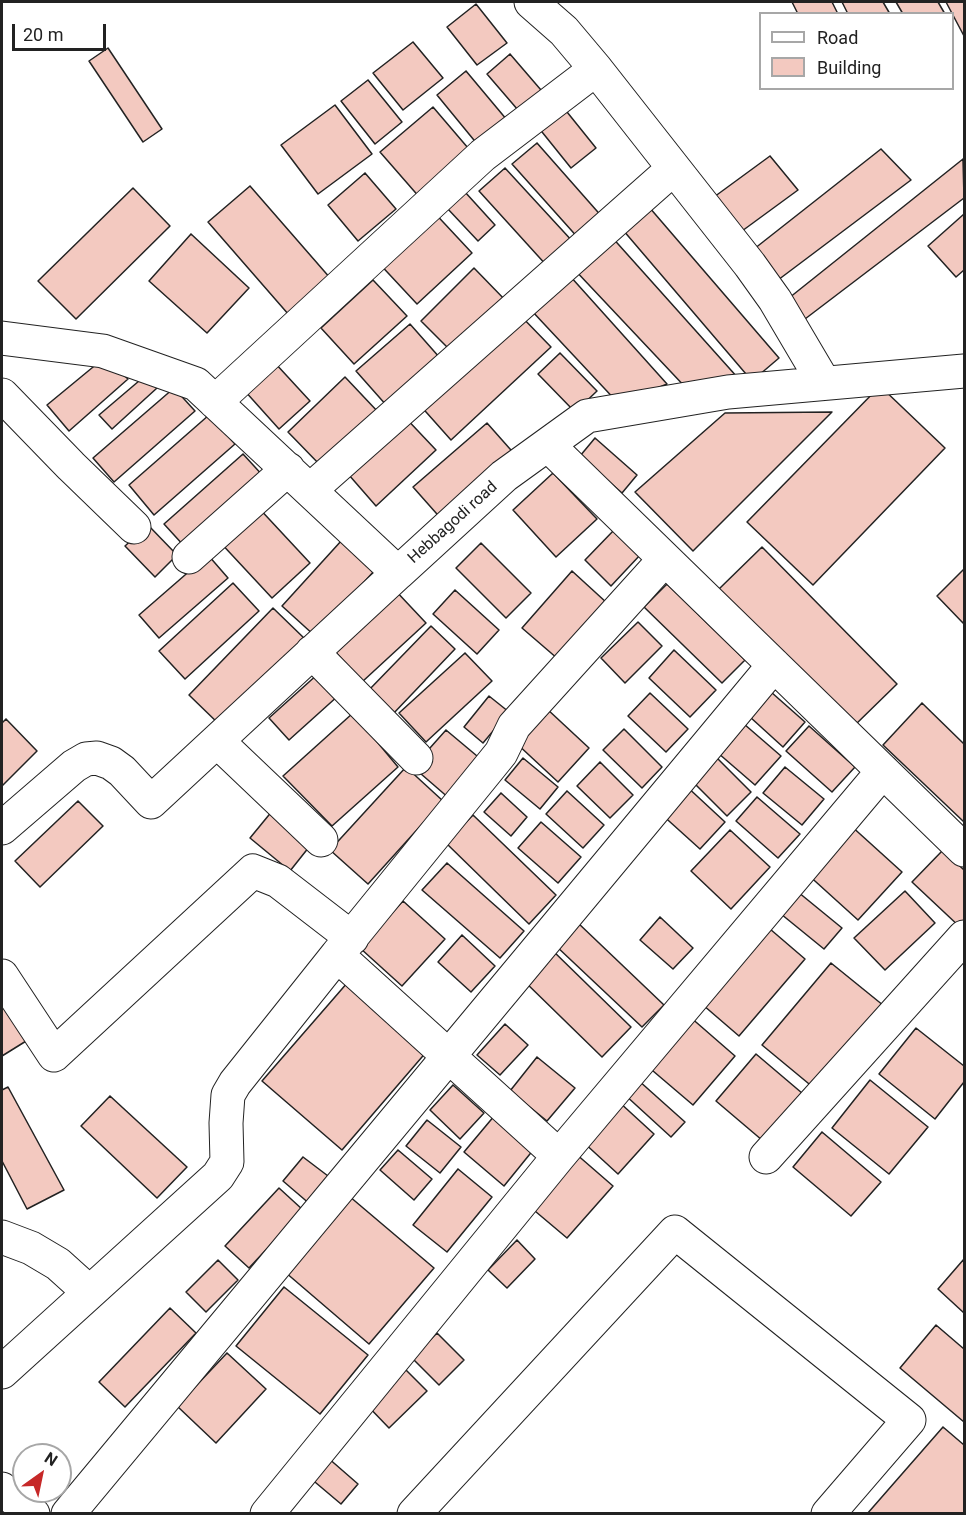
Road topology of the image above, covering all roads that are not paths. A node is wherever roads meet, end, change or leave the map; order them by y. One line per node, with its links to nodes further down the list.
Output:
1 (531, 2): 2 (street)
2 (596, 69): 3 (street); 8 (street)
3 (673, 169): 6 (street); 10 (street)
4 (2, 338): 8 (street, Hebbagodi road)
5 (964, 371): 6 (street, Hebbagodi road)
6 (824, 383): 9 (street, Hebbagodi road)
7 (2, 395): 11 (street)
8 (215, 402): 10 (street, Hebbagodi road)
9 (548, 445): 13 (street); 14 (street, Hebbagodi road)
10 (299, 480): 12 (street); 14 (street, Hebbagodi road)
11 (134, 527)
12 (189, 557)
13 (664, 559): 16 (street); 24 (street)
14 (398, 573): 15 (street)
15 (312, 652): 17 (street); 18 (street)
16 (774, 665): 19 (street); 26 (street)
17 (217, 741): 20 (street); 21 (street)
18 (416, 759)
19 (883, 771): 22 (street); 27 (street)
20 (2, 828)
21 (321, 840)
22 (964, 850)
23 (964, 937): 28 (street)
24 (344, 946): 25 (street); 26 (street); 30 (street)
25 (2, 976)
26 (448, 1055): 27 (street); 34 (street)
27 (559, 1156): 35 (street)
28 (766, 1157)
29 (2, 1237): 30 (street)
30 (89, 1292): 31 (street)
31 (2, 1372)
32 (2, 1489): 33 (street)
33 (33, 1514)
34 (68, 1514)
35 (267, 1514)
36 (414, 1514): 37 (street)
37 (828, 1514)

